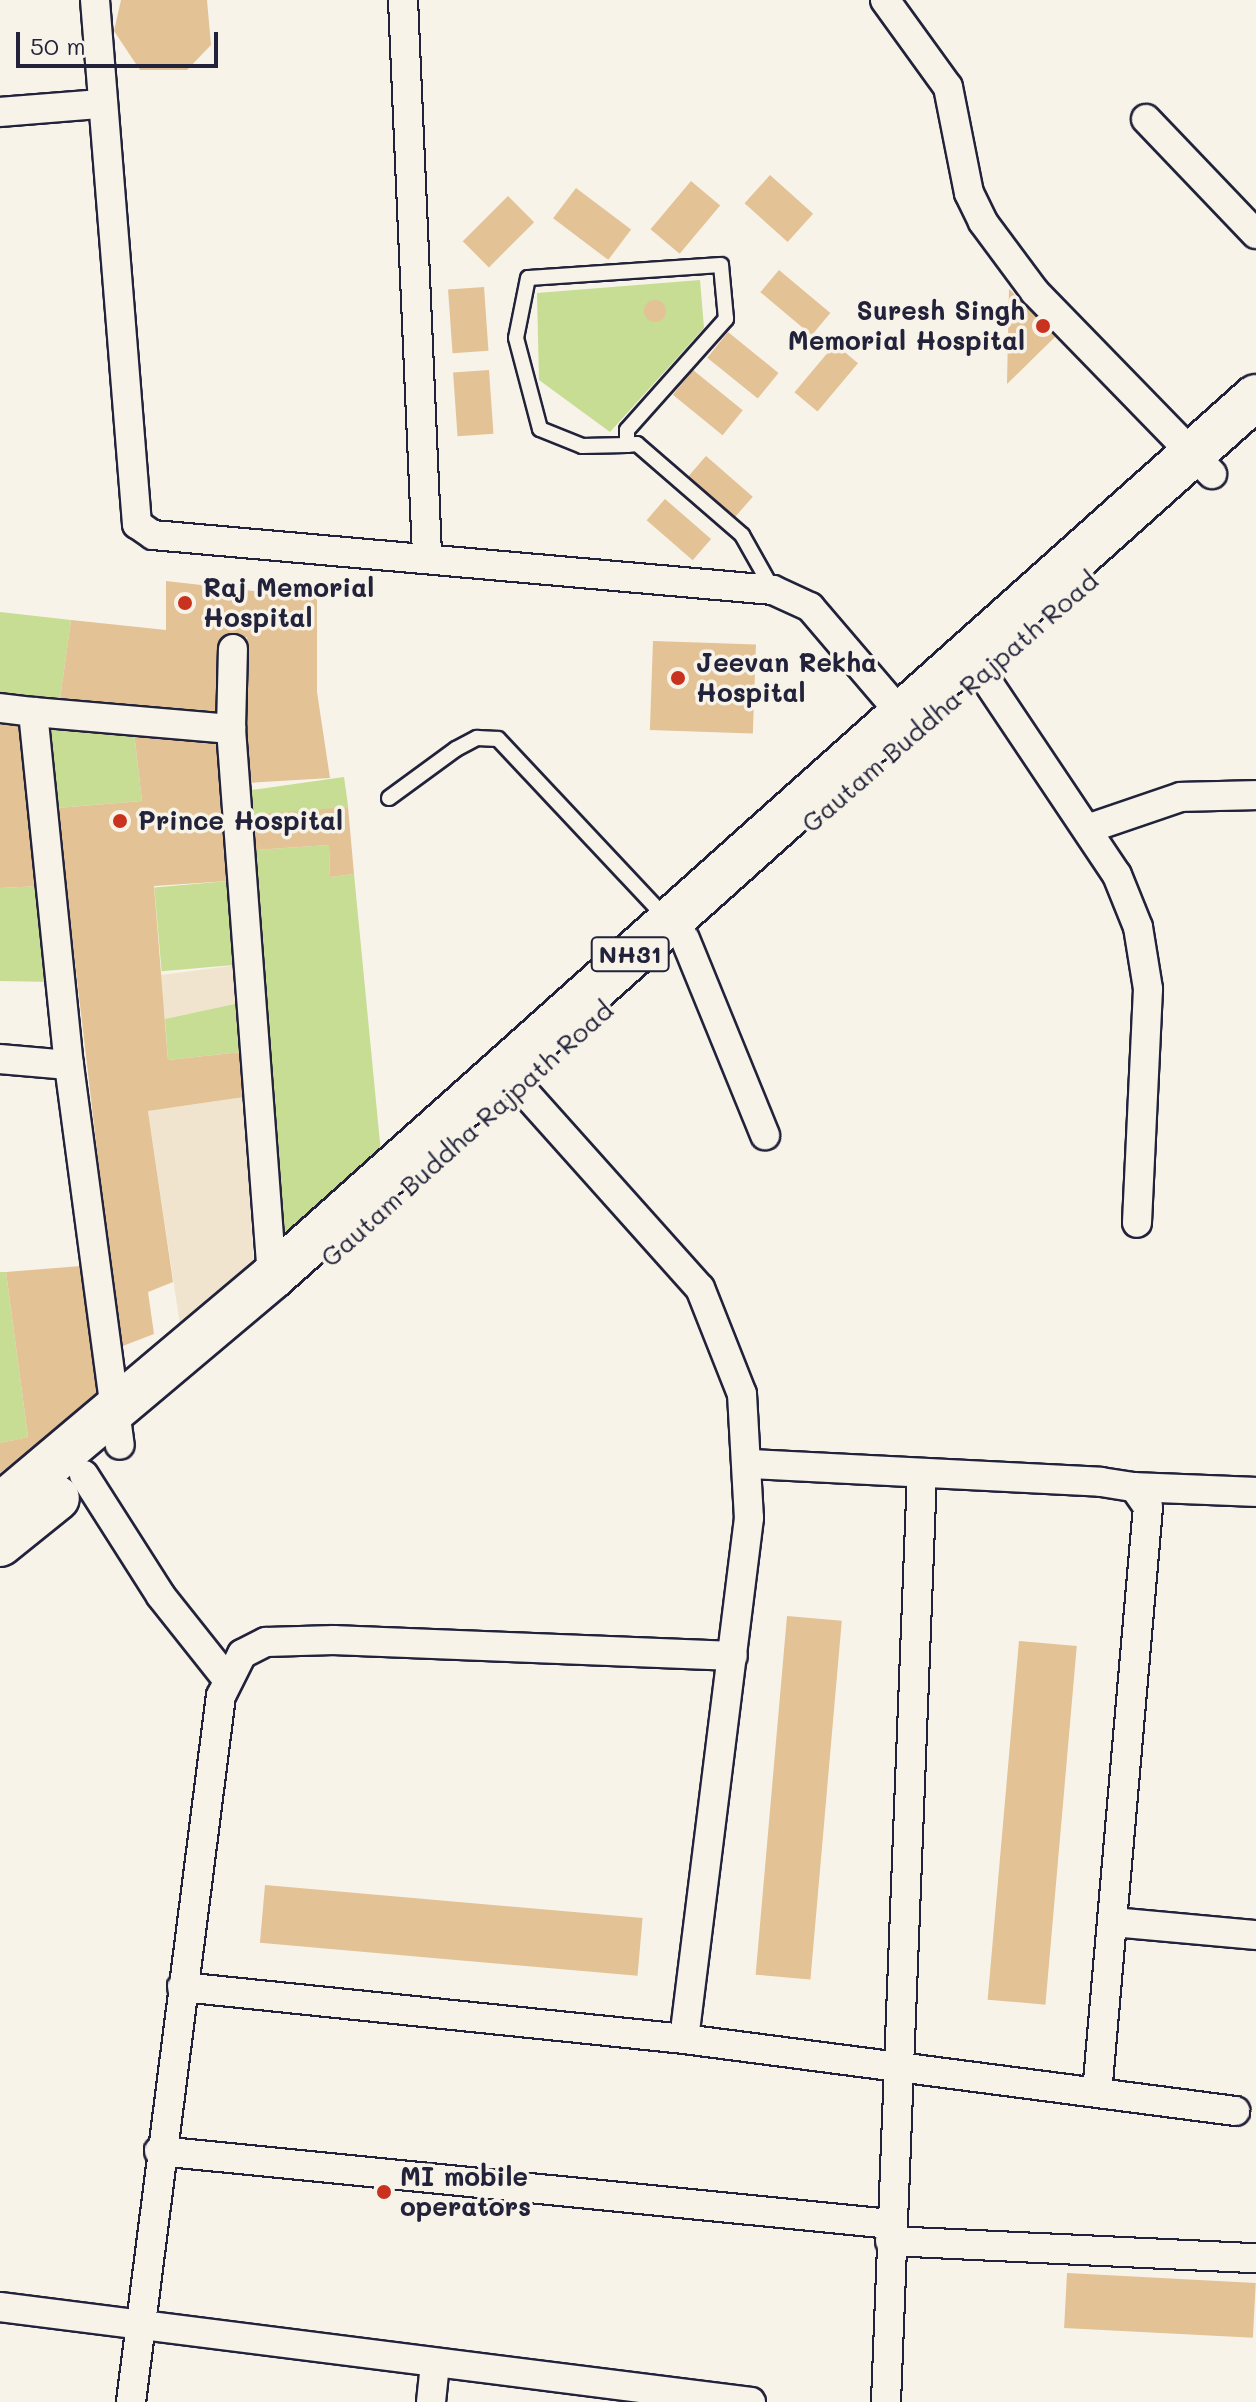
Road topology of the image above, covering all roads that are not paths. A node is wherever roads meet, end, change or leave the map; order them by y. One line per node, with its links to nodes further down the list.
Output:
1 (95, 0): 4 (street)
2 (403, 0): 12 (street)
3 (885, 0): 11 (street)
4 (100, 104): 5 (street); 12 (street)
5 (0, 112)
6 (1146, 119): 7 (street)
7 (1256, 234)
8 (1256, 397): 11 (highway, NH31)
9 (1256, 435): 11 (highway, Gautam Buddha Rajpath Road / NH31)
10 (627, 445): 10 (lane); 13 (lane)
11 (1203, 464): 15 (highway, Gautam Buddha Rajpath Road / NH31); 18 (highway, NH31)
12 (427, 555): 13 (street)
13 (773, 590): 18 (street)
14 (233, 649): 19 (street)
15 (981, 672): 18 (highway, Gautam Buddha Rajpath Road / NH31); 22 (street)
16 (0, 708): 17 (street)
17 (33, 712): 19 (street); 25 (street)
18 (908, 722): 23 (highway, Gautam Buddha Rajpath Road / NH31)
19 (231, 729): 29 (street)
20 (1256, 795): 22 (street)
21 (389, 798): 23 (lane)
22 (1087, 829): 28 (street)
23 (677, 930): 26 (highway, Gautam Buddha Rajpath Road / NH31); 27 (street)
24 (0, 1059): 25 (street)
25 (69, 1065): 30 (street)
26 (511, 1077): 29 (highway, NH31); 30 (highway, Gautam Buddha Rajpath Road / NH31); 31 (street)
27 (765, 1135)
28 (1137, 1223)
29 (272, 1277): 30 (highway, NH31)
30 (118, 1428): 33 (highway, Gautam Buddha Rajpath Road / NH31); 36 (highway, NH31)
31 (751, 1464): 32 (street); 38 (street)
32 (922, 1473): 34 (street); 44 (street)
33 (84, 1475): 37 (highway, Gautam Buddha Rajpath Road / NH31); 39 (street)
34 (1134, 1487): 35 (street); 40 (street)
35 (1256, 1492)
36 (0, 1506)
37 (0, 1544)
38 (733, 1656): 39 (street); 43 (street)
39 (227, 1679): 42 (street)
40 (1113, 1922): 41 (street); 45 (street)
41 (1256, 1935)
42 (182, 1987): 43 (street); 47 (street)
43 (684, 2039): 44 (street)
44 (895, 2066): 45 (street); 48 (street)
45 (1097, 2093): 46 (street)
46 (1235, 2111)
47 (159, 2151): 48 (street); 51 (street)
48 (890, 2233): 49 (street); 56 (street)
49 (1256, 2258)
50 (0, 2307): 51 (street)
51 (139, 2328): 52 (street); 53 (street)
52 (435, 2364): 54 (street); 55 (street)
53 (131, 2402)
54 (431, 2402)
55 (751, 2402)
56 (886, 2402)

